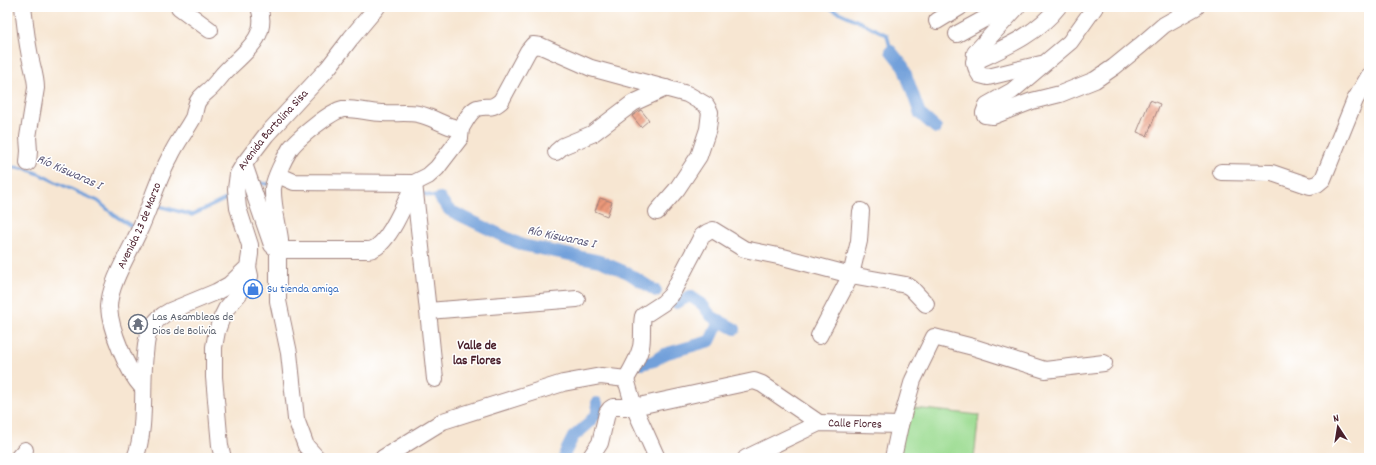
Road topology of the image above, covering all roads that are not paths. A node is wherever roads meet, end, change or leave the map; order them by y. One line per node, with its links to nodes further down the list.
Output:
1 (24, 7): 20 (street)
2 (179, 7): 12 (street)
3 (377, 7): 21 (street, Avenida Bartolina Sisa)
4 (960, 7): 11 (street)
5 (1006, 7): 13 (street)
6 (1017, 7): 14 (street)
7 (1058, 7): 14 (street)
8 (1095, 7): 15 (street)
9 (1196, 7): 15 (street)
10 (260, 11): 37 (street, Avenida 23 de Marzo)
11 (937, 21)
12 (210, 30)
13 (957, 34)
14 (974, 62): 15 (street)
15 (1046, 63)
16 (1369, 76): 22 (street)
17 (666, 88): 18 (street); 19 (street); 26 (street)
18 (461, 128): 23 (street); 24 (street)
19 (556, 152)
20 (28, 163)
21 (244, 164): 27 (street); 28 (street, Avenida Bartolina Sisa)
22 (1221, 172)
23 (278, 174): 24 (street); 27 (street)
24 (414, 183): 27 (street); 32 (street)
25 (861, 211): 29 (street)
26 (657, 212)
27 (278, 250): 43 (street)
28 (248, 267): 37 (street); 42 (street, Avenida Bartolina Sisa)
29 (851, 275): 31 (street); 33 (street); 36 (street)
30 (577, 299): 32 (street)
31 (926, 304)
32 (428, 311): 35 (street)
33 (819, 336)
34 (1104, 364): 40 (street)
35 (434, 379)
36 (626, 379): 38 (street); 44 (street)
37 (142, 387): 41 (street)
38 (634, 407): 39 (street); 45 (street); 46 (street)
39 (819, 422): 40 (street, Calle Flores); 47 (street, Calle Flores)
40 (900, 425): 48 (street)
41 (135, 458)
42 (222, 458)
43 (317, 458)
44 (383, 458)
45 (590, 458)
46 (657, 458)
47 (746, 458)
48 (893, 458)

